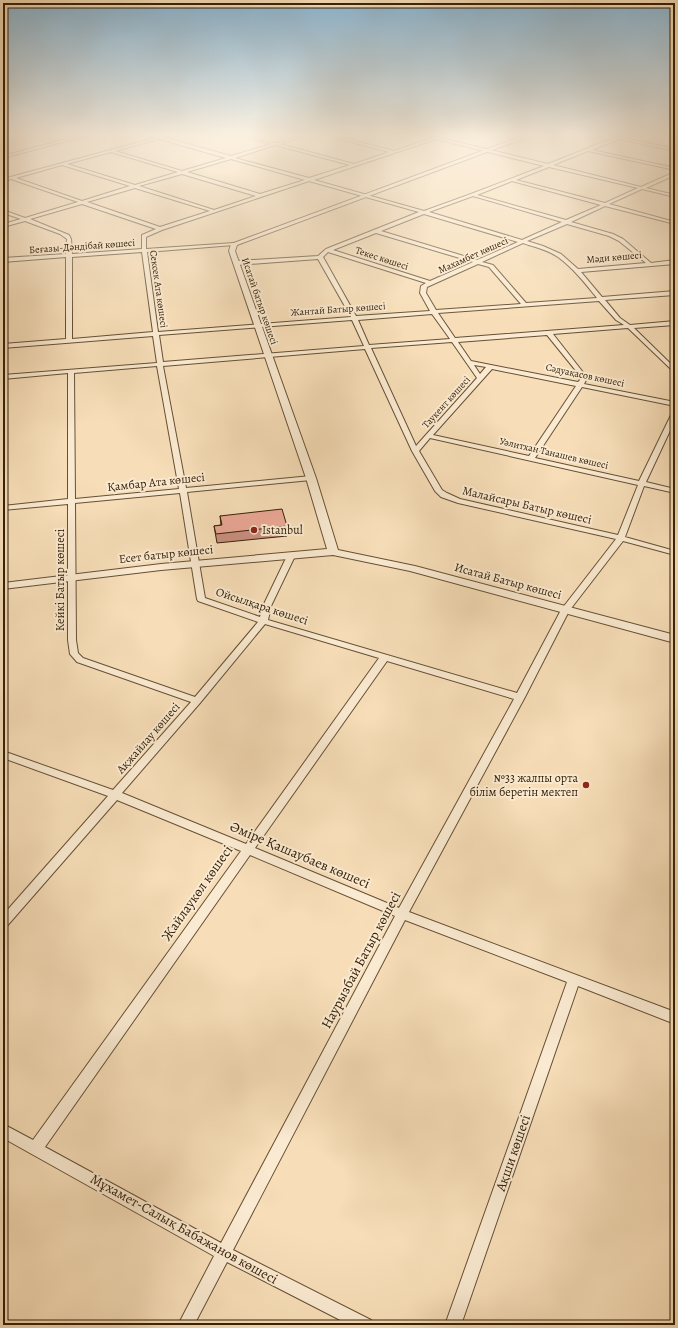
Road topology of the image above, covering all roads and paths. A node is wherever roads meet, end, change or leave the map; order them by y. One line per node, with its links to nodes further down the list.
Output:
1 (66, 197): 11 (street)
2 (98, 197): 11 (street)
3 (169, 197): 14 (street)
4 (258, 197): 14 (street, Сексек Ата көшесі)
5 (363, 197): 23 (street, Исатай батыр көшесі)
6 (370, 197): 15 (street, Мәди көшесі)
7 (467, 197): 15 (street)
8 (480, 197): 17 (street)
9 (579, 197): 12 (street)
10 (622, 197): 12 (street, Махамбет көшесі)
11 (81, 202): 16 (street); 20 (street)
12 (607, 204): 17 (street, Махамбет көшесі); 18 (street)
13 (3, 211): 16 (street)
14 (214, 211): 20 (street, Сексек Ата көшесі)
15 (424, 212): 21 (street); 22 (street, Мәди көшесі)
16 (25, 219): 19 (street); 26 (street)
17 (566, 222): 22 (street, Махамбет көшесі); 32 (street)
18 (675, 223)
19 (3, 226)
20 (160, 229): 24 (street, Сексек Ата көшесі)
21 (376, 231): 25 (street); 29 (street)
22 (524, 242): 29 (street, Махамбет көшесі); 33 (street, Мәди көшесі)
23 (234, 244): 24 (street, Беғазы-Дәндібай көшесі); 31 (street, Исатай батыр көшесі)
24 (144, 250): 26 (street, Беғазы-Дәндібай көшесі); 44 (street, Сексек Ата көшесі)
25 (328, 250): 27 (street); 34 (street, Текес көшесі)
26 (68, 256): 28 (street, Беғазы-Дәндібай көшесі); 45 (street)
27 (320, 257): 31 (street); 39 (street, Малайсары Батыр көшесі)
28 (3, 260)
29 (479, 261): 34 (street, Махамбет көшесі); 37 (street)
30 (675, 262): 32 (street, Мәди көшесі)
31 (236, 263): 41 (street, Исатай батыр көшесі)
32 (650, 264): 33 (street, Мәди көшесі)
33 (577, 271): 36 (street)
34 (430, 283): 38 (street)
35 (675, 293): 36 (street, Жантай Батыр көшесі)
36 (602, 299): 37 (street, Жантай Батыр көшесі); 42 (street)
37 (524, 304): 38 (street, Жантай Батыр көшесі)
38 (434, 312): 39 (street, Жантай Батыр көшесі); 46 (street)
39 (354, 318): 41 (street, Жантай Батыр көшесі); 48 (street, Малайсары Батыр көшесі)
40 (675, 323): 42 (street)
41 (257, 325): 44 (street, Жантай Батыр көшесі); 49 (street, Исатай батыр көшесі)
42 (630, 327): 43 (street); 51 (street)
43 (549, 333): 46 (street); 59 (street)
44 (156, 334): 45 (street, Жантай Батыр көшесі); 53 (street, Сексек Ата көшесі)
45 (69, 341): 47 (street, Жантай Батыр көшесі)
46 (454, 341): 48 (street); 52 (street)
47 (3, 346)
48 (367, 347): 49 (street); 63 (street, Малайсары Батыр көшесі)
49 (268, 355): 53 (street); 65 (street, Исатай батыр көшесі)
50 (675, 360): 51 (street)
51 (664, 361): 55 (street)
52 (469, 362): 54 (street, Сәдуақасов көшесі); 58 (street)
53 (160, 365): 56 (street); 67 (street, Ойсылқара көшесі)
54 (491, 366): 58 (street, Таукент көшесі); 59 (street, Сәдуақасов көшесі)
55 (675, 372)
56 (71, 373): 57 (street); 69 (street, Кейкі Батыр көшесі)
57 (3, 377)
58 (480, 378): 62 (street, Таукент көшесі)
59 (581, 384): 60 (street, Сәдуақасов көшесі); 64 (street)
60 (675, 404)
61 (675, 413): 66 (street)
62 (429, 436): 63 (street, Таукент көшесі); 64 (street, Уәлитхан Танашев көшесі)
63 (415, 451): 71 (street, Малайсары Батыр көшесі)
64 (531, 458): 66 (street, Уәлитхан Танашев көшесі)
65 (311, 478): 67 (street, Қамбар Ата көшесі); 72 (street, Исатай батыр көшесі)
66 (642, 483): 68 (street, Уәлитхан Танашев көшесі); 71 (street)
67 (183, 490): 69 (street, Қамбар Ата көшесі); 75 (street, Ойсылқара көшесі)
68 (675, 491)
69 (72, 501): 70 (street, Қамбар Ата көшесі); 76 (street, Кейкі Батыр көшесі)
70 (3, 508)
71 (621, 538): 73 (street, Малайсары Батыр көшесі); 78 (street)
72 (333, 552): 74 (street, Есет батыр көшесі); 78 (street, Исатай Батыр көшесі)
73 (675, 553)
74 (291, 556): 75 (street, Есет батыр көшесі); 79 (street, Ақжайлау көшесі)
75 (196, 564): 76 (street, Есет батыр көшесі); 79 (street, Ойсылқара көшесі)
76 (73, 578): 77 (street, Есет батыр көшесі); 83 (street, Кейкі Батыр көшесі)
77 (3, 586)
78 (565, 610): 80 (street, Исатай Батыр көшесі); 82 (street, Наурызбай Батыр көшесі)
79 (263, 621): 81 (street, Ойсылқара көшесі); 83 (street, Ақжайлау көшесі)
80 (675, 639)
81 (384, 657): 82 (street, Ойсылқара көшесі); 86 (street, Жайлаукөл көшесі)
82 (520, 697): 87 (street, Наурызбай Батыр көшесі)
83 (197, 701): 85 (street, Ақжайлау көшесі)
84 (3, 754): 85 (street, Әміре Қашаубаев көшесі)
85 (116, 795): 86 (street, Әміре Қашаубаев көшесі); 88 (street, Ақжайлау көшесі)
86 (247, 849): 87 (street, Әміре Қашаубаев көшесі); 92 (street, Жайлаукөл көшесі)
87 (402, 914): 89 (street, Әміре Қашаубаев көшесі); 93 (street, Наурызбай Батыр көшесі)
88 (3, 923)
89 (574, 980): 90 (street, Әміре Қашаубаев көшесі); 96 (street, Ақши көшесі)
90 (675, 1018)
91 (3, 1131): 92 (street, Мұхамет-Салық Бабажанов көшесі)
92 (36, 1148): 93 (street, Мұхамет-Салық Бабажанов көшесі)
93 (224, 1253): 94 (street, Наурызбай Батыр көшесі); 95 (street, Мұхамет-Салық Бабажанов көшесі)
94 (186, 1325)
95 (366, 1325)
96 (453, 1325)

